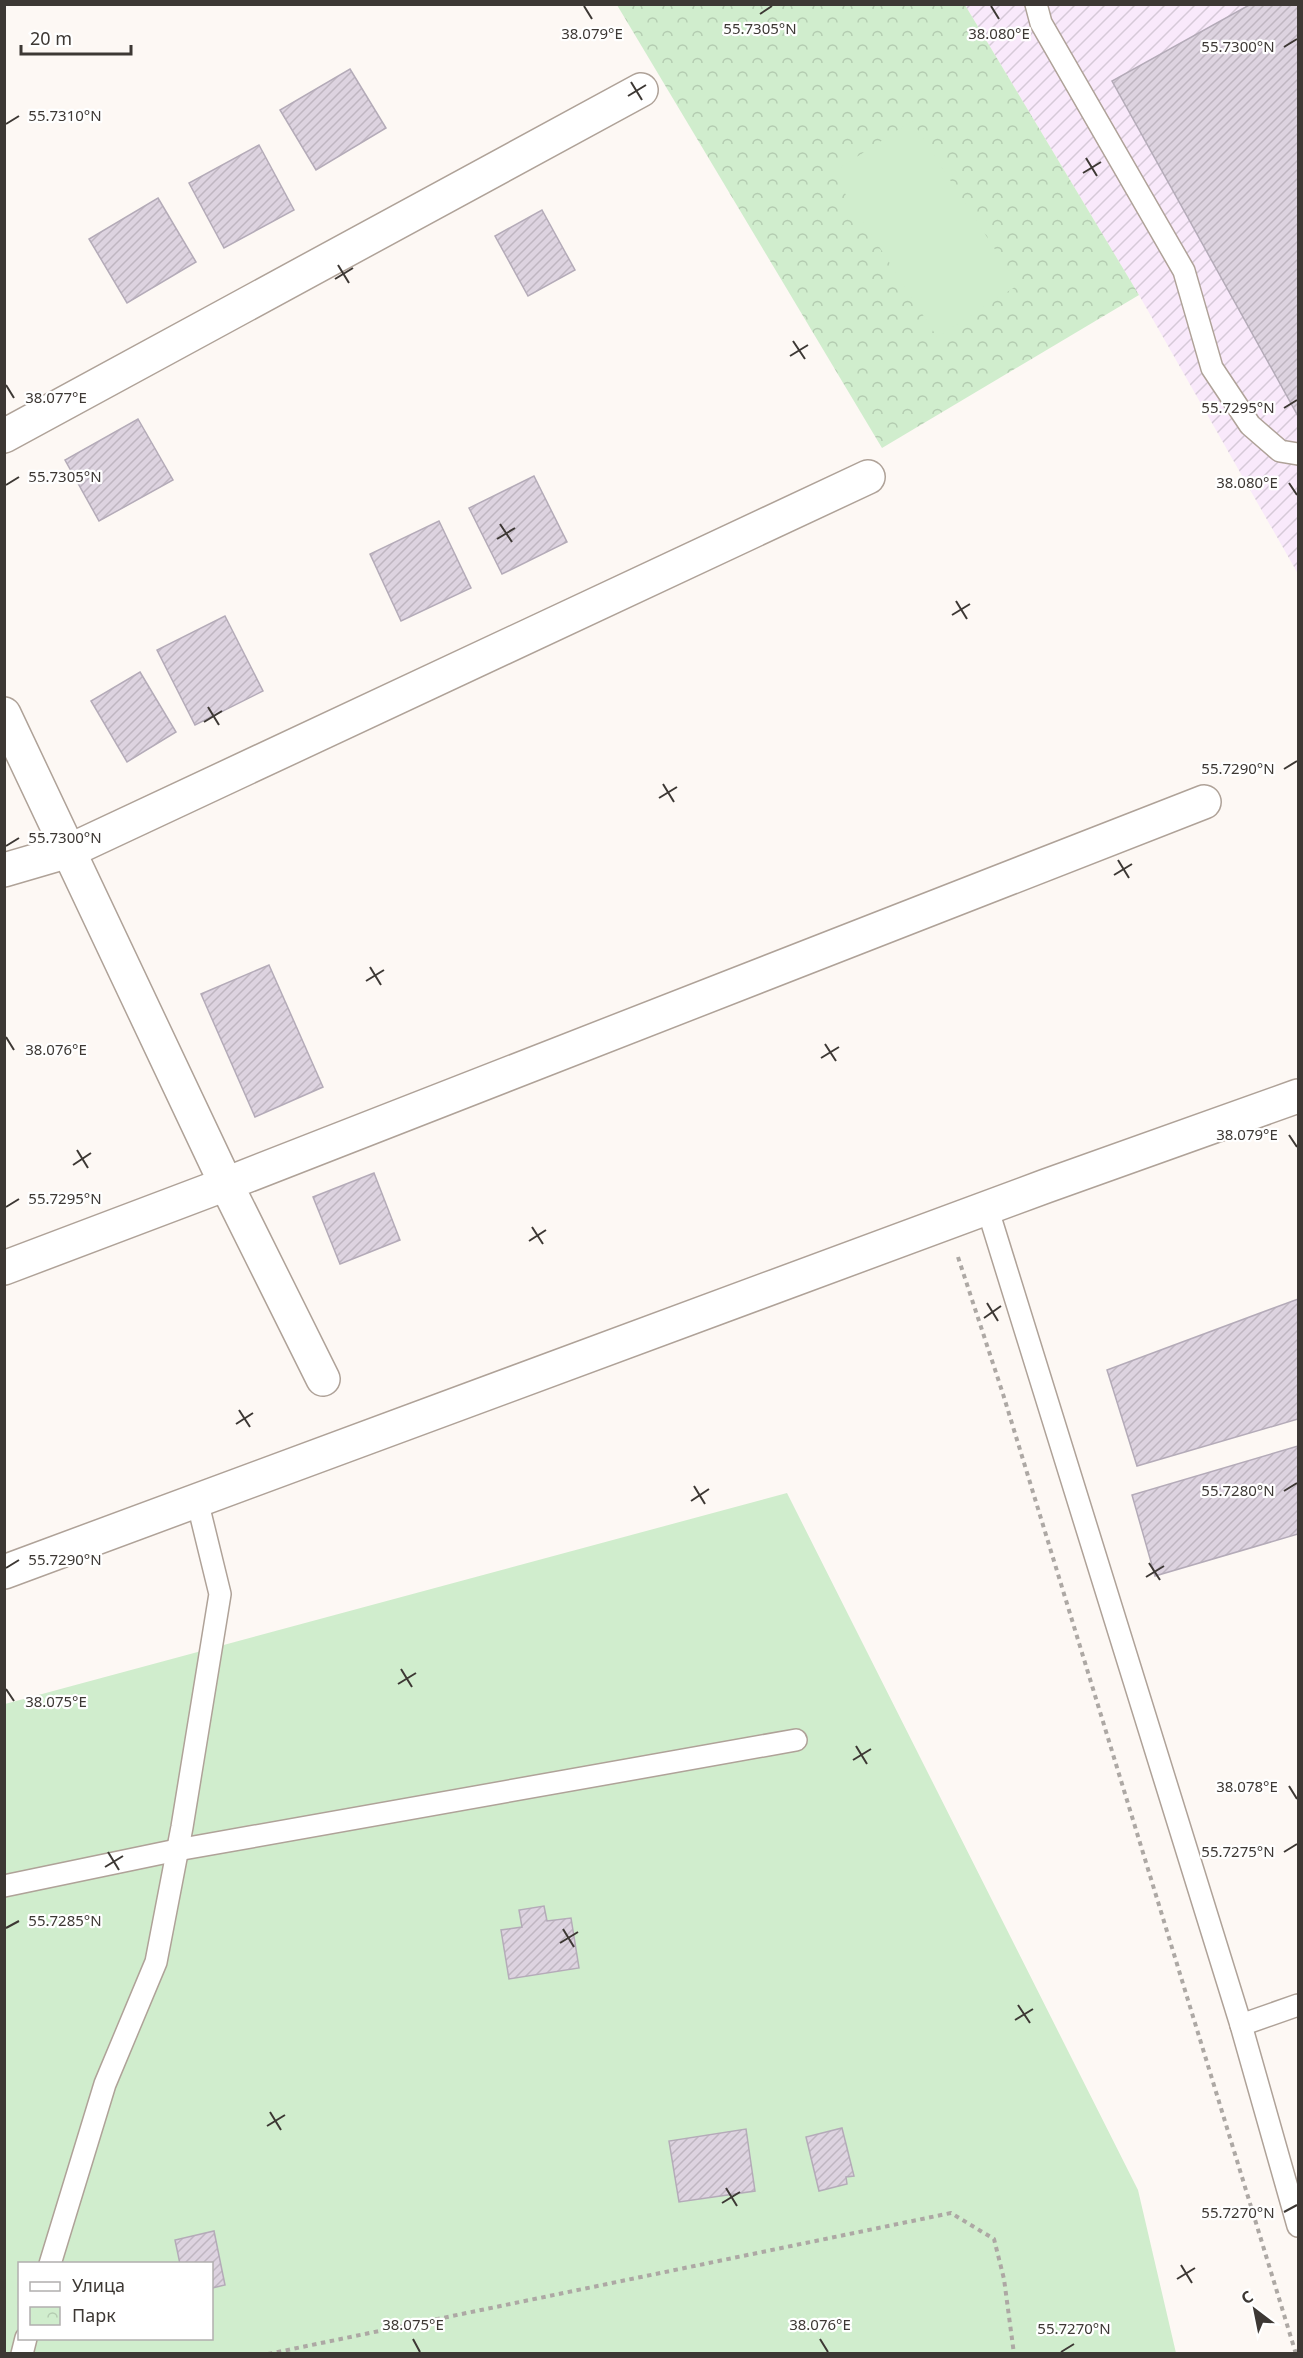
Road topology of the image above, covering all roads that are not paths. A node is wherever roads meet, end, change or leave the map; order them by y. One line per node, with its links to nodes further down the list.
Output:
1 (1036, 4): 4 (lane)
2 (641, 90): 3 (street)
3 (4, 436)
4 (1299, 454)
5 (868, 477): 8 (street)
6 (4, 714): 8 (street)
7 (1204, 802): 11 (street)
8 (69, 850): 9 (street); 11 (street)
9 (4, 870)
10 (1299, 1095): 12 (street)
11 (226, 1184): 13 (street); 14 (street)
12 (987, 1207): 15 (street); 21 (lane)
13 (4, 1268)
14 (323, 1379)
15 (197, 1500): 16 (street); 18 (lane)
16 (4, 1572)
17 (796, 1740): 18 (lane)
18 (177, 1850): 19 (lane); 23 (lane)
19 (4, 1886)
20 (1299, 2005): 21 (lane)
21 (1241, 2025): 22 (lane)
22 (1299, 2226)
23 (51, 2262)

